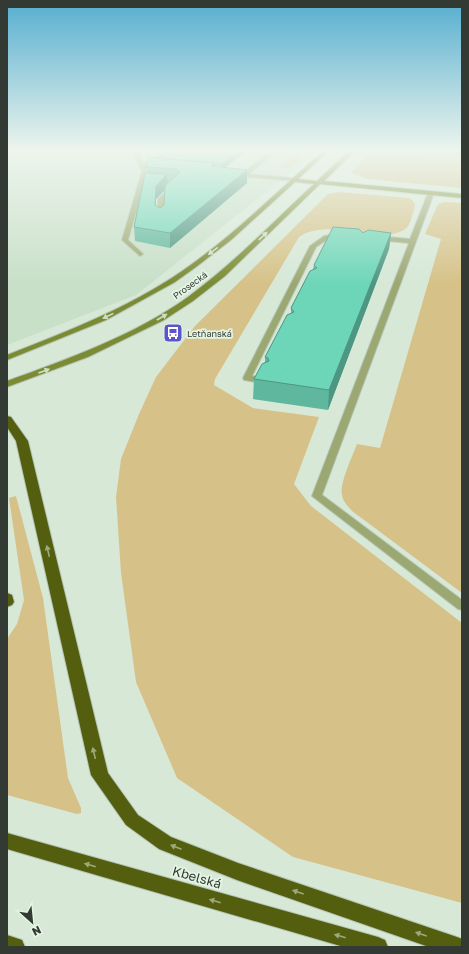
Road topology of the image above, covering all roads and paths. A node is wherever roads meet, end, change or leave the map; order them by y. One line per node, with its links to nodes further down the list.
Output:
1 (140, 196): 10 (lane)
2 (165, 196): 6 (lane)
3 (276, 196): 15 (main road, Prosecká, one-way to 15)
4 (306, 196): 17 (main road, Prosecká, one-way to 4)
5 (430, 196): 9 (lane)
6 (160, 219)
7 (348, 235): 11 (lane)
8 (368, 237): 9 (lane)
9 (412, 241): 21 (lane)
10 (140, 254)
11 (294, 283): 12 (lane); 13 (lane)
12 (306, 285)
13 (272, 328): 14 (lane); 16 (lane)
14 (283, 330)
15 (7, 358)
16 (263, 380)
17 (7, 384)
18 (7, 419): 26 (highway, one-way to 18)
19 (7, 598): 20 (highway)
20 (7, 602)
21 (462, 606)
22 (7, 841): 25 (highway, Kbelská, one-way to 22)
23 (7, 945): 24 (highway)
24 (15, 947)
25 (378, 947)
26 (457, 947)

